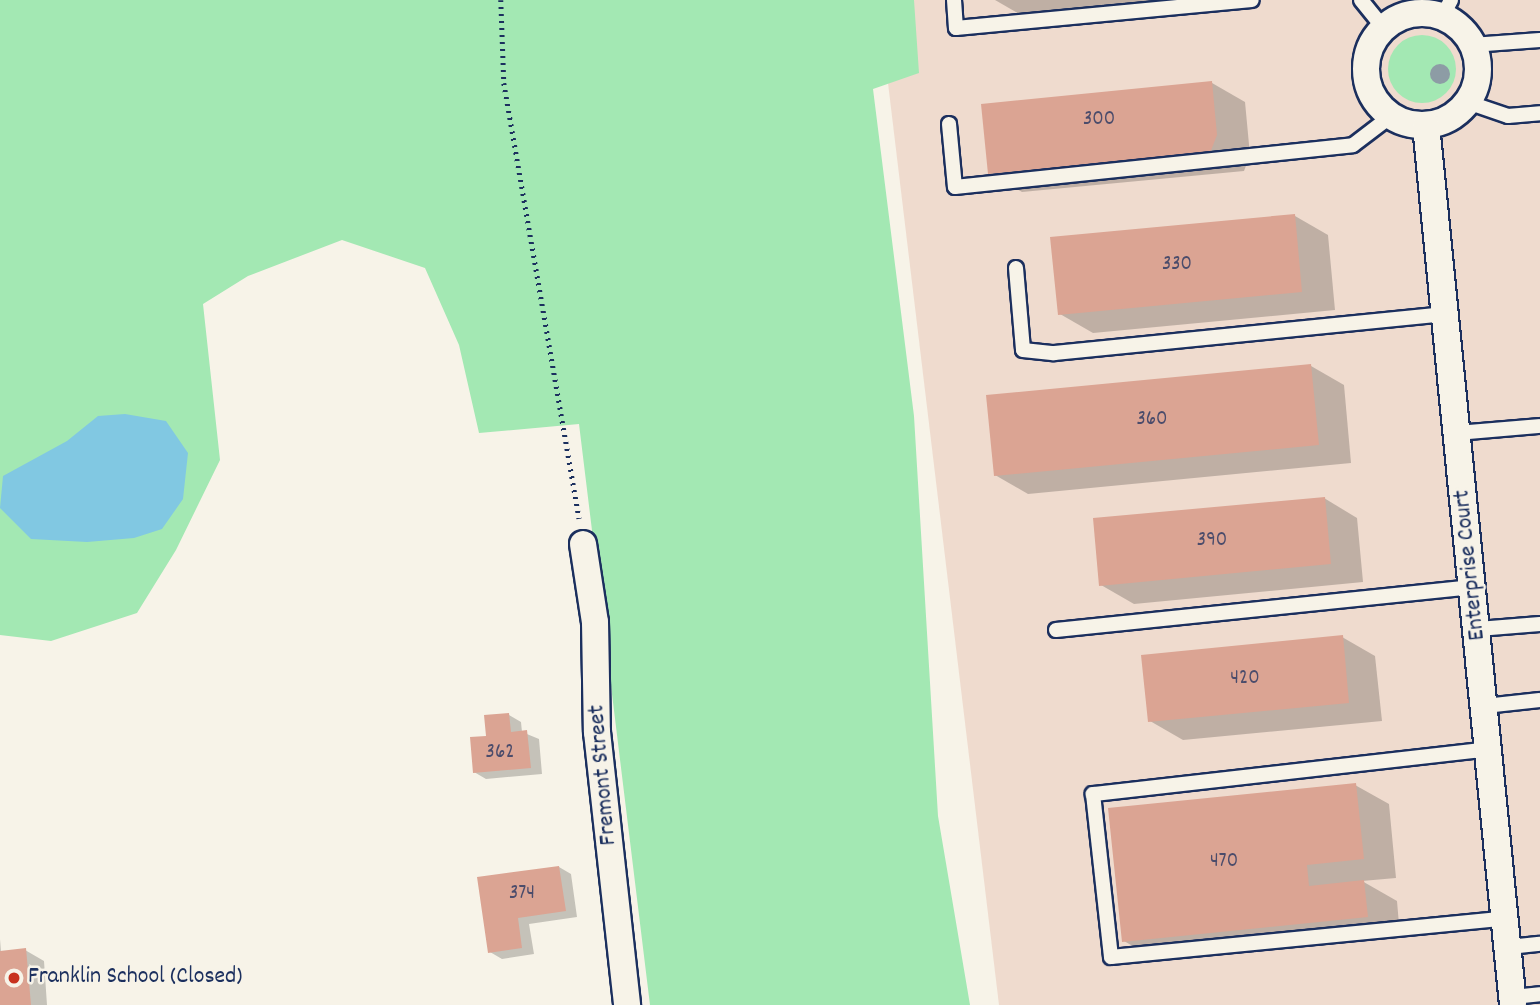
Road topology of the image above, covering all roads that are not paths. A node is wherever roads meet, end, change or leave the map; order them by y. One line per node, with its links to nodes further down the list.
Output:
1 (954, 0): 2 (lane)
2 (1252, 0)
3 (1361, 0): 5 (lane)
4 (1447, 9): 5 (street); 7 (street)
5 (1384, 28): 10 (street)
6 (1540, 40): 7 (lane)
7 (1472, 45): 8 (street)
8 (1467, 102): 9 (lane); 12 (street)
9 (1540, 113)
10 (1391, 116): 11 (lane); 12 (street)
11 (949, 124)
12 (1426, 125): 14 (street, Enterprise Court)
13 (1016, 268): 14 (lane)
14 (1446, 314): 16 (street, Enterprise Court)
15 (1540, 426): 16 (lane)
16 (1458, 433): 18 (street, Enterprise Court)
17 (583, 544): 30 (street, Fremont Street)
18 (1474, 587): 20 (street, Enterprise Court); 21 (lane)
19 (1540, 624): 20 (lane)
20 (1478, 629): 23 (street, Enterprise Court)
21 (1056, 630)
22 (1540, 700): 23 (lane)
23 (1485, 706): 24 (street, Enterprise Court)
24 (1490, 749): 25 (street, Enterprise Court); 25 (lane)
25 (1507, 918): 27 (street, Enterprise Court)
26 (1540, 944): 27 (lane)
27 (1510, 947): 29 (street, Enterprise Court)
28 (1540, 995): 29 (lane)
29 (1513, 1001)
30 (627, 1005)

